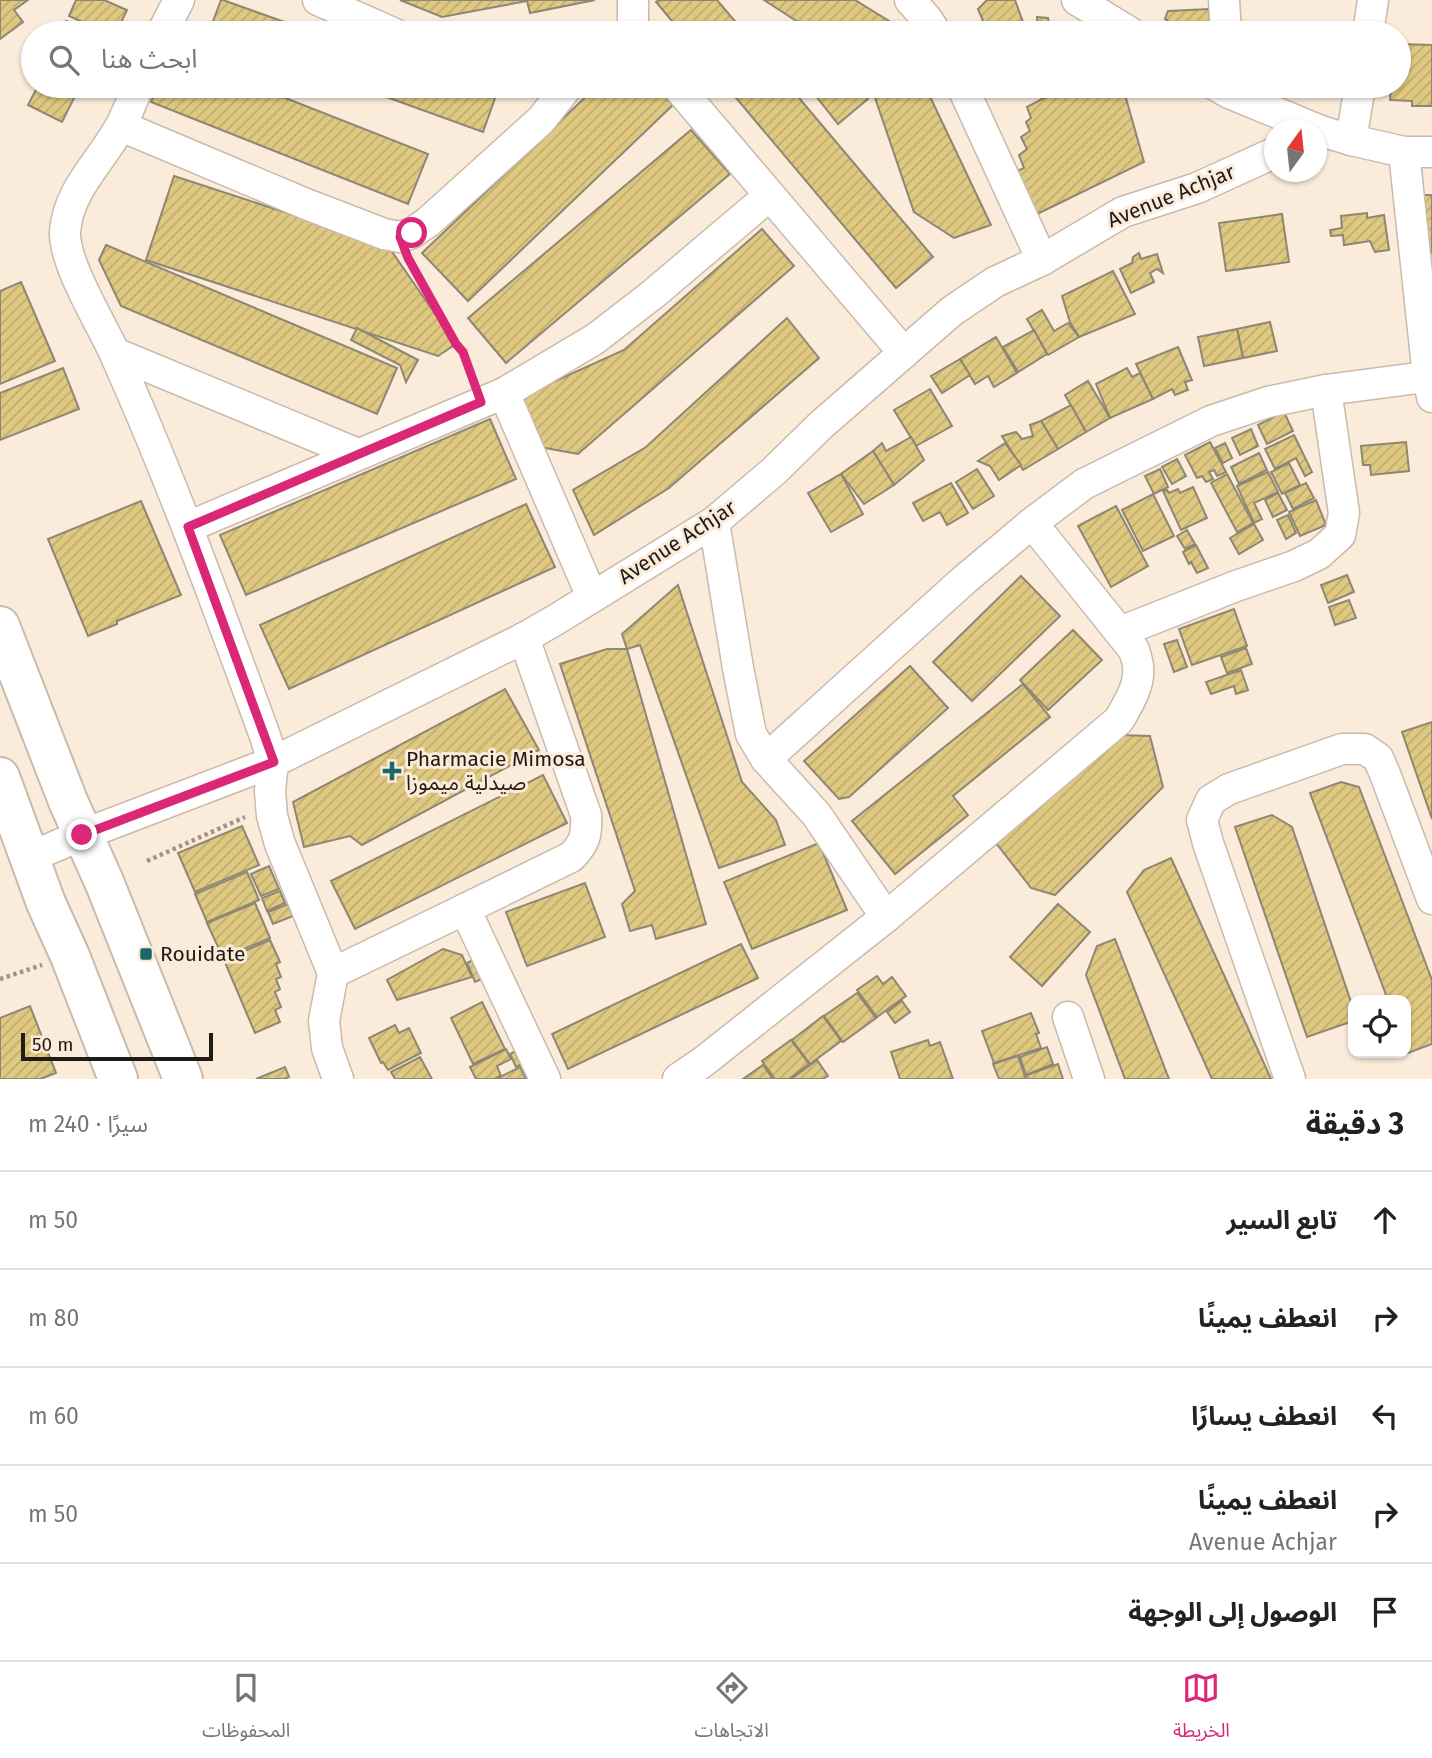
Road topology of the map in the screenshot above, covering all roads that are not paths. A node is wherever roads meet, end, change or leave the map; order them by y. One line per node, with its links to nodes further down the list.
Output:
1 (179, 0): 8 (street)
2 (318, 0): 9 (street)
3 (633, 0): 10 (street)
4 (910, 0): 11 (street)
5 (1077, 0): 12 (street)
6 (1224, 0): 13 (street)
7 (1373, 0): 14 (street)
8 (168, 21)
9 (366, 21)
10 (633, 21)
11 (928, 21)
12 (1111, 21)
13 (1225, 21)
14 (1370, 21)
15 (133, 98): 22 (street)
16 (558, 98): 22 (street)
17 (687, 98): 27 (street)
18 (968, 98): 28 (street)
19 (1246, 98): 21 (street)
20 (1358, 98): 24 (street)
21 (1291, 119)
22 (121, 126): 29 (street)
23 (1327, 134): 24 (street)
24 (1351, 140): 25 (street)
25 (1418, 152): 31 (street)
26 (1264, 158): 28 (street, Avenue Achjar)
27 (769, 195): 30 (street); 33 (street)
28 (1042, 260): 30 (street, Avenue Achjar)
29 (115, 353): 34 (street); 37 (street)
30 (904, 353): 35 (street, Avenue Achjar)
31 (1431, 383): 32 (street)
32 (1326, 390): 36 (street); 40 (street)
33 (492, 397): 34 (street); 38 (street)
34 (358, 454): 37 (street)
35 (715, 522): 38 (street, Avenue Achjar); 42 (street)
36 (1032, 523): 40 (street); 42 (street)
37 (188, 527): 43 (street)
38 (592, 597): 41 (street, Avenue Achjar)
39 (0, 626): 45 (main road)
40 (1120, 632): 49 (street)
41 (524, 638): 43 (street, Avenue Achjar); 48 (street)
42 (766, 759): 49 (street)
43 (274, 762): 45 (street, Avenue Achjar); 50 (street)
44 (0, 777): 46 (main road)
45 (82, 835): 46 (street, Avenue Achjar); 53 (main road)
46 (30, 857): 52 (main road)
47 (1432, 899): 58 (street)
48 (465, 909): 50 (street); 55 (street)
49 (886, 917): 56 (street)
50 (333, 973): 54 (street)
51 (1068, 1017): 57 (street)
52 (118, 1079)
53 (183, 1079)
54 (338, 1079)
55 (545, 1079)
56 (678, 1079)
57 (1090, 1079)
58 (1290, 1079)

